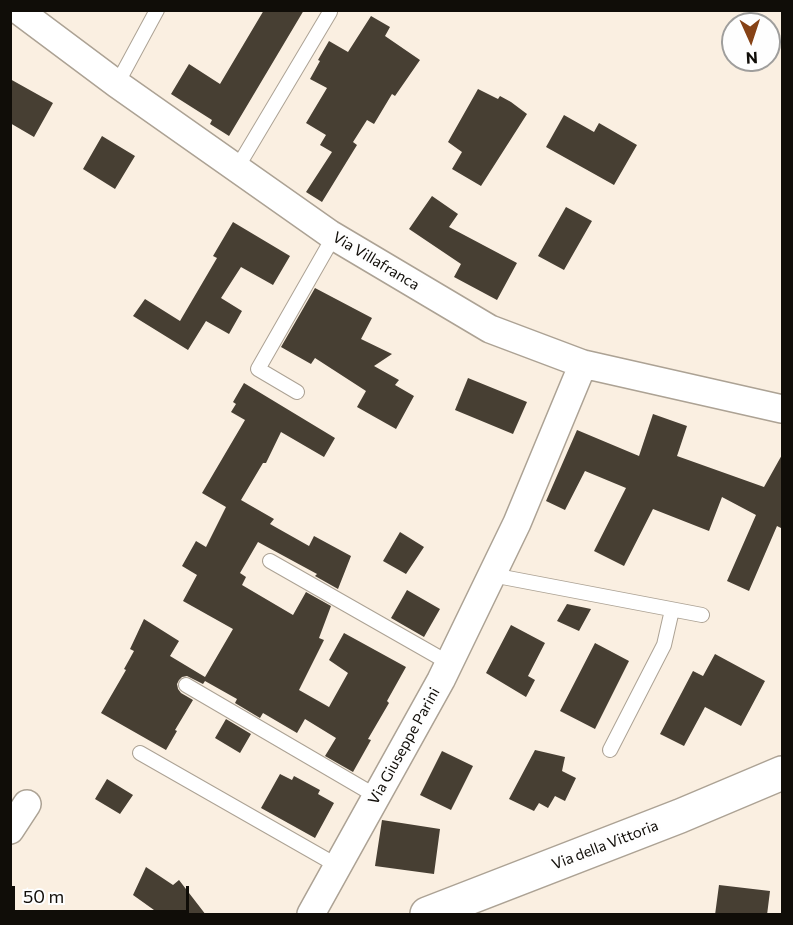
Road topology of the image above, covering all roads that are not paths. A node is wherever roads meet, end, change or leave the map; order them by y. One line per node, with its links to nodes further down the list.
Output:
1 (18, 10): 4 (street, Via Villafranca)
2 (157, 10): 4 (lane)
3 (330, 12): 5 (lane)
4 (117, 84): 5 (street, Via Villafranca)
5 (237, 168): 6 (street, Via Villafranca)
6 (333, 236): 7 (street, Via Villafranca); 8 (lane)
7 (583, 364): 9 (street, Via Villafranca); 11 (street, Via Giuseppe Parini)
8 (297, 392)
9 (783, 409)
10 (270, 561): 14 (lane)
11 (492, 575): 12 (lane); 14 (street, Via Giuseppe Parini)
12 (672, 609): 13 (lane); 16 (lane)
13 (702, 615)
14 (449, 663): 19 (street, Via Giuseppe Parini)
15 (186, 684): 19 (lane)
16 (610, 750)
17 (140, 753): 22 (lane)
18 (783, 773): 24 (main road, Via della Vittoria)
19 (376, 796): 22 (street, Via Giuseppe Parini)
20 (27, 804): 21 (street)
21 (10, 830)
22 (338, 866): 23 (street, Via Giuseppe Parini)
23 (311, 915)
24 (427, 915)

